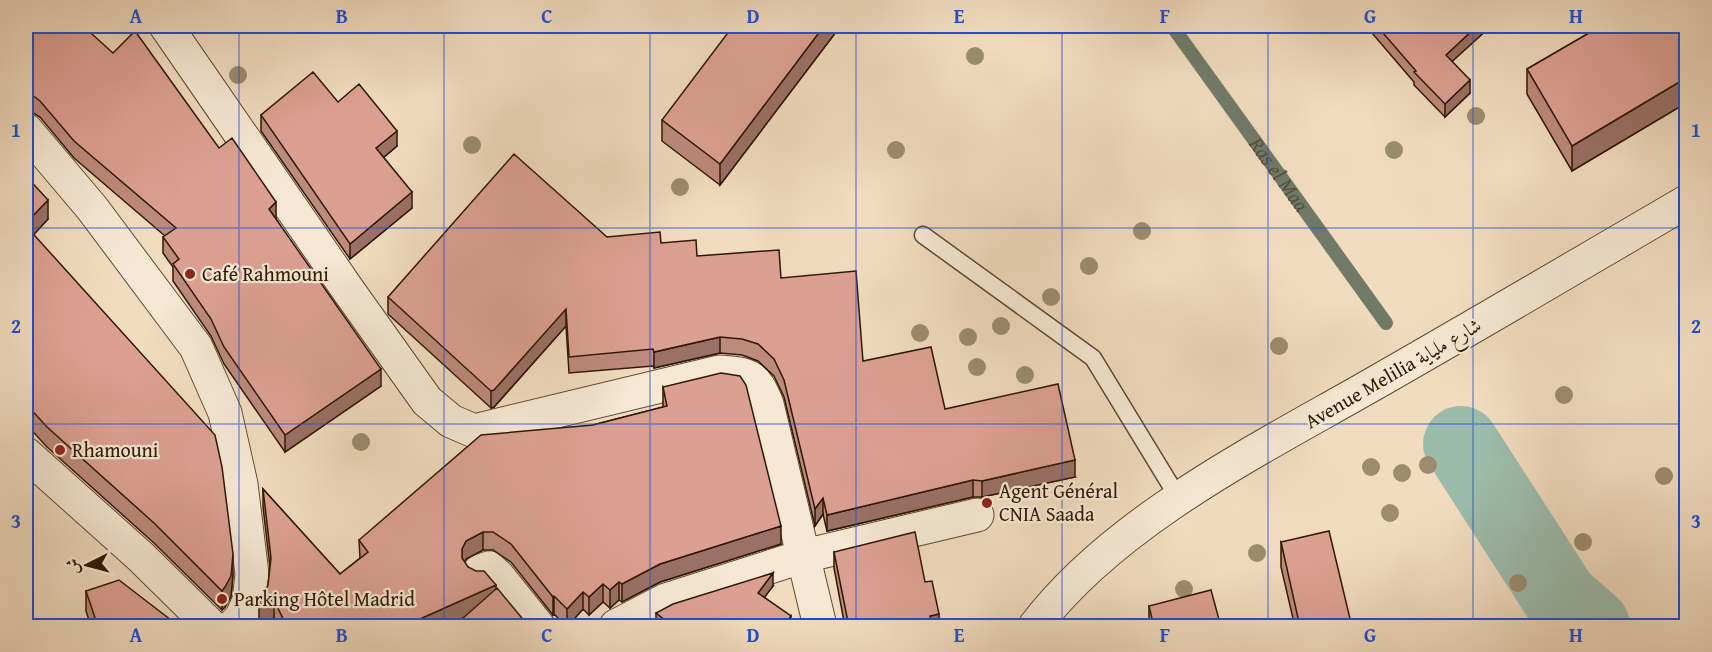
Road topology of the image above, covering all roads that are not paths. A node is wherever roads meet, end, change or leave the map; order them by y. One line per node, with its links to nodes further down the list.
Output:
1 (166, 26): 8 (street)
2 (26, 130): 11 (street)
3 (1686, 202): 6 (street, Avenue Melilia شارع ملياية)
4 (923, 235): 6 (lane)
5 (26, 454): 10 (street)
6 (1179, 499): 15 (street, Avenue Melilia شارع ملياية)
7 (977, 514): 8 (street)
8 (804, 556): 13 (street); 14 (street)
9 (480, 571): 12 (street)
10 (211, 627)
11 (233, 627)
12 (538, 627)
13 (616, 627)
14 (820, 627)
15 (1035, 627)

